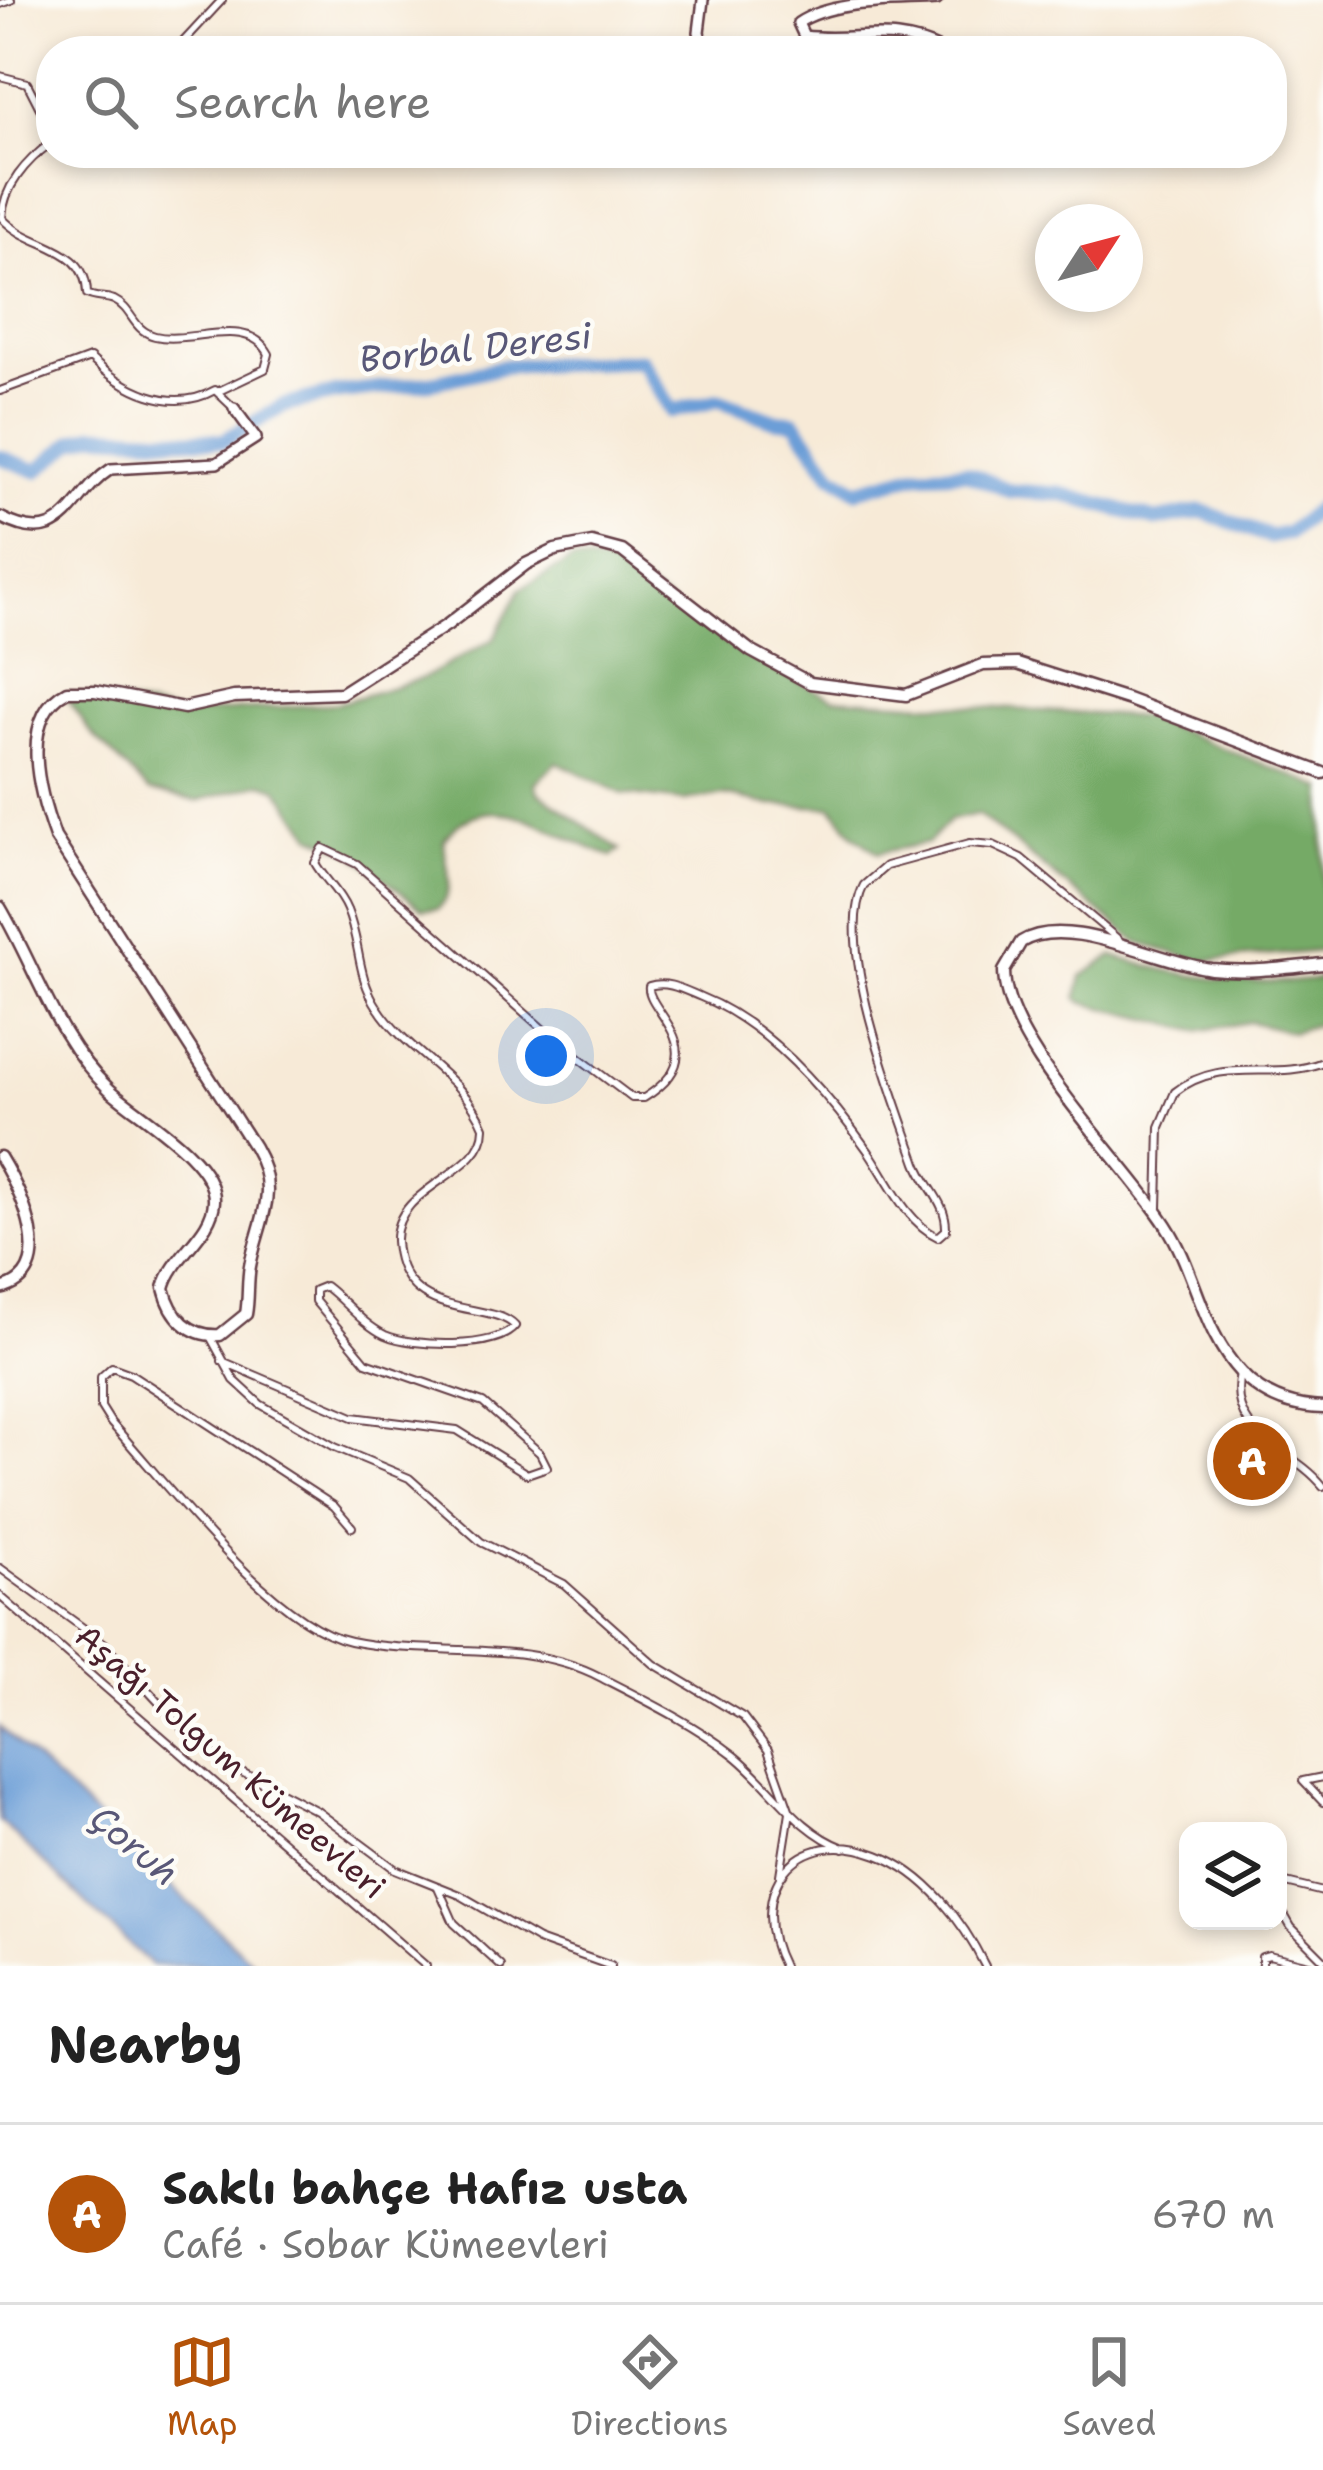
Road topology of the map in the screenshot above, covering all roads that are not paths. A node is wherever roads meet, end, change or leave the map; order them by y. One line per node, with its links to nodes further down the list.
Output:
1 (11, 0): 5 (street)
2 (222, 0): 6 (street)
3 (703, 0): 7 (street)
4 (937, 0): 8 (street)
5 (0, 4)
6 (189, 36)
7 (700, 36)
8 (804, 36)
9 (850, 36): 10 (street)
10 (891, 36)
11 (0, 76): 12 (street)
12 (36, 101)
13 (36, 157): 15 (street)
14 (0, 391): 15 (street)
15 (219, 391): 16 (street)
16 (234, 408): 17 (street)
17 (0, 518)
18 (1323, 773): 26 (main road)
19 (0, 907): 26 (main road)
20 (1130, 951): 21 (main road); 24 (main road); 27 (street)
21 (1323, 964)
22 (1323, 1062): 24 (street)
23 (0, 1157): 25 (main road)
24 (1156, 1212): 28 (main road)
25 (0, 1289)
26 (210, 1336): 27 (street)
27 (222, 1361): 36 (street)
28 (1240, 1373): 29 (main road); 30 (street)
29 (1323, 1408)
30 (1323, 1486)
31 (352, 1527): 36 (street)
32 (0, 1568): 40 (street, Aşağı Tolgum Kümeevleri)
33 (0, 1596): 44 (street, Aşağı Tolgum Kümeevleri)
34 (1323, 1777): 35 (street)
35 (1323, 1802)
36 (790, 1812): 37 (street); 38 (street)
37 (844, 1848): 38 (street); 48 (street)
38 (780, 1876): 47 (street)
39 (1287, 1883): 41 (street)
40 (438, 1887): 45 (street, Aşağı Tolgum Kümeevleri); 46 (street, Aşağı Tolgum Kümeevleri)
41 (1323, 1892)
42 (1287, 1920): 43 (street)
43 (1320, 1964): 49 (street)
44 (426, 1966)
45 (501, 1966)
46 (611, 1966)
47 (783, 1966)
48 (985, 1966)
49 (1262, 1966)

